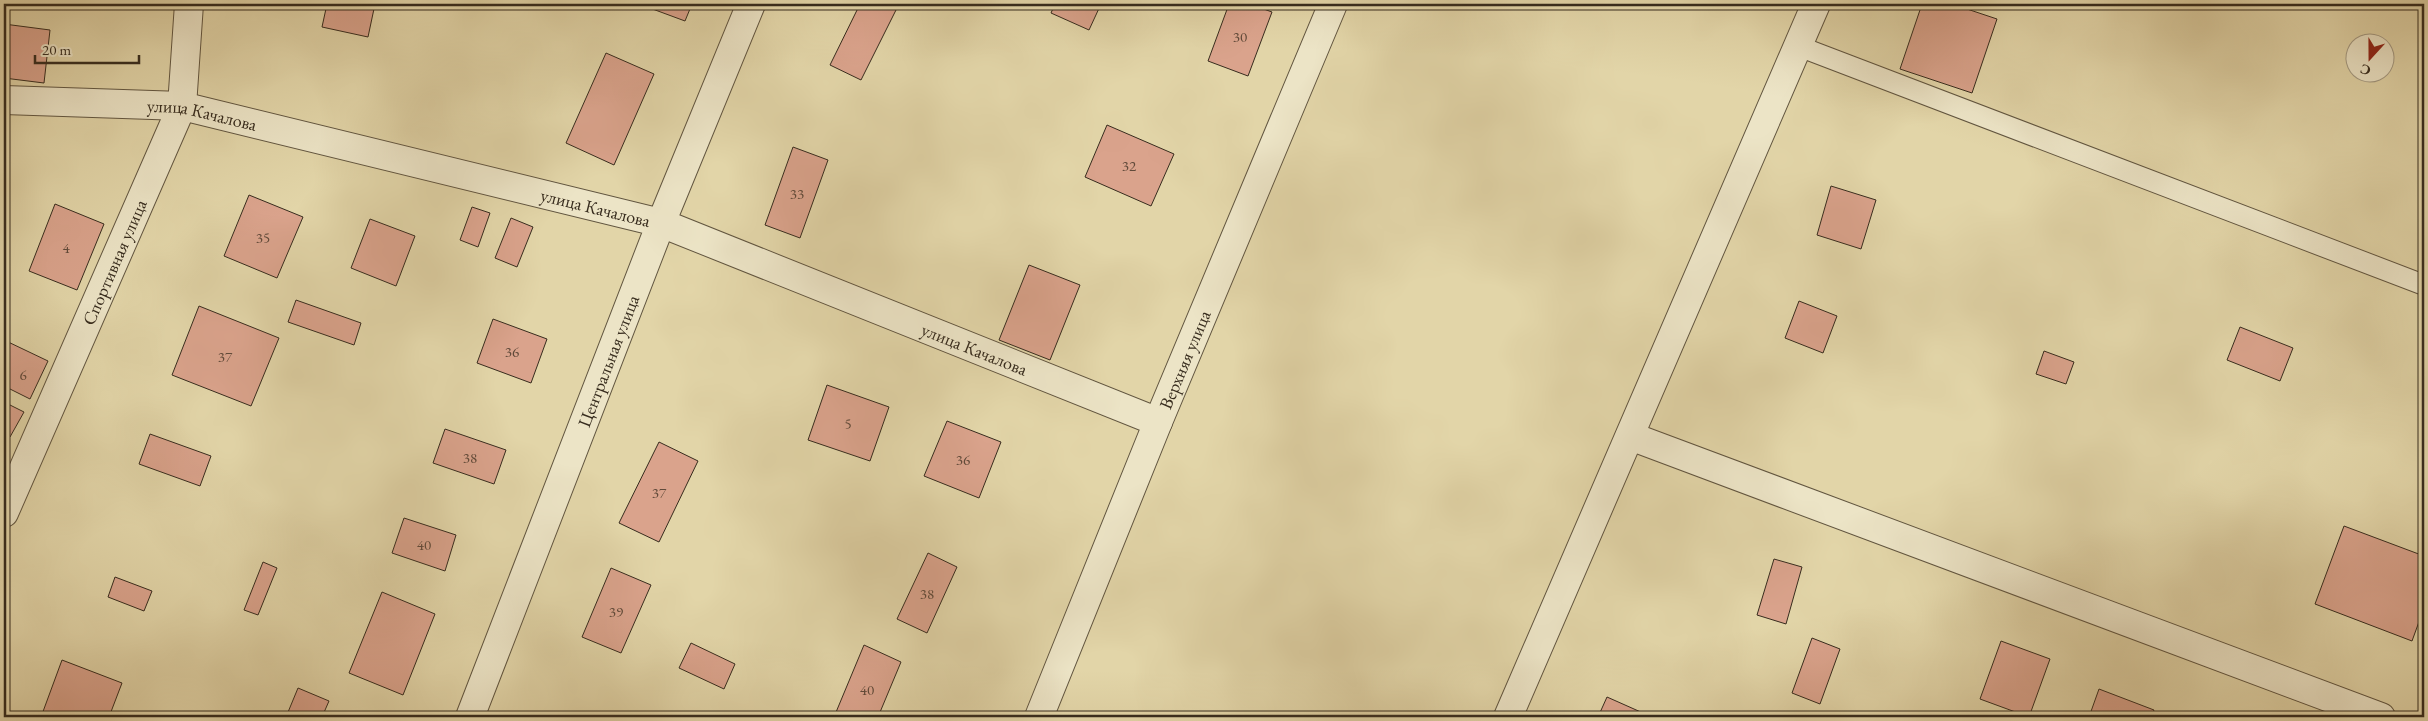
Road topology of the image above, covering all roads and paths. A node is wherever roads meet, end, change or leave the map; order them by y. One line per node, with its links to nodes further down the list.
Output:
1 (189, 4): 7 (street, Спортивная улица)
2 (750, 4): 8 (street, Центральная улица)
3 (1333, 4): 10 (street, Верхняя улица)
4 (1816, 4): 5 (street)
5 (1798, 46): 9 (lane); 11 (street)
6 (4, 100): 7 (street, улица Качалова)
7 (182, 106): 8 (street, улица Качалова); 12 (street, Спортивная улица)
8 (661, 223): 10 (street, улица Качалова); 13 (street, Центральная улица)
9 (2424, 285)
10 (1158, 422): 14 (street, Верхняя улица)
11 (1630, 436): 15 (street); 16 (street)
12 (4, 513)
13 (470, 717)
14 (1040, 717)
15 (1508, 717)
16 (2381, 717)

